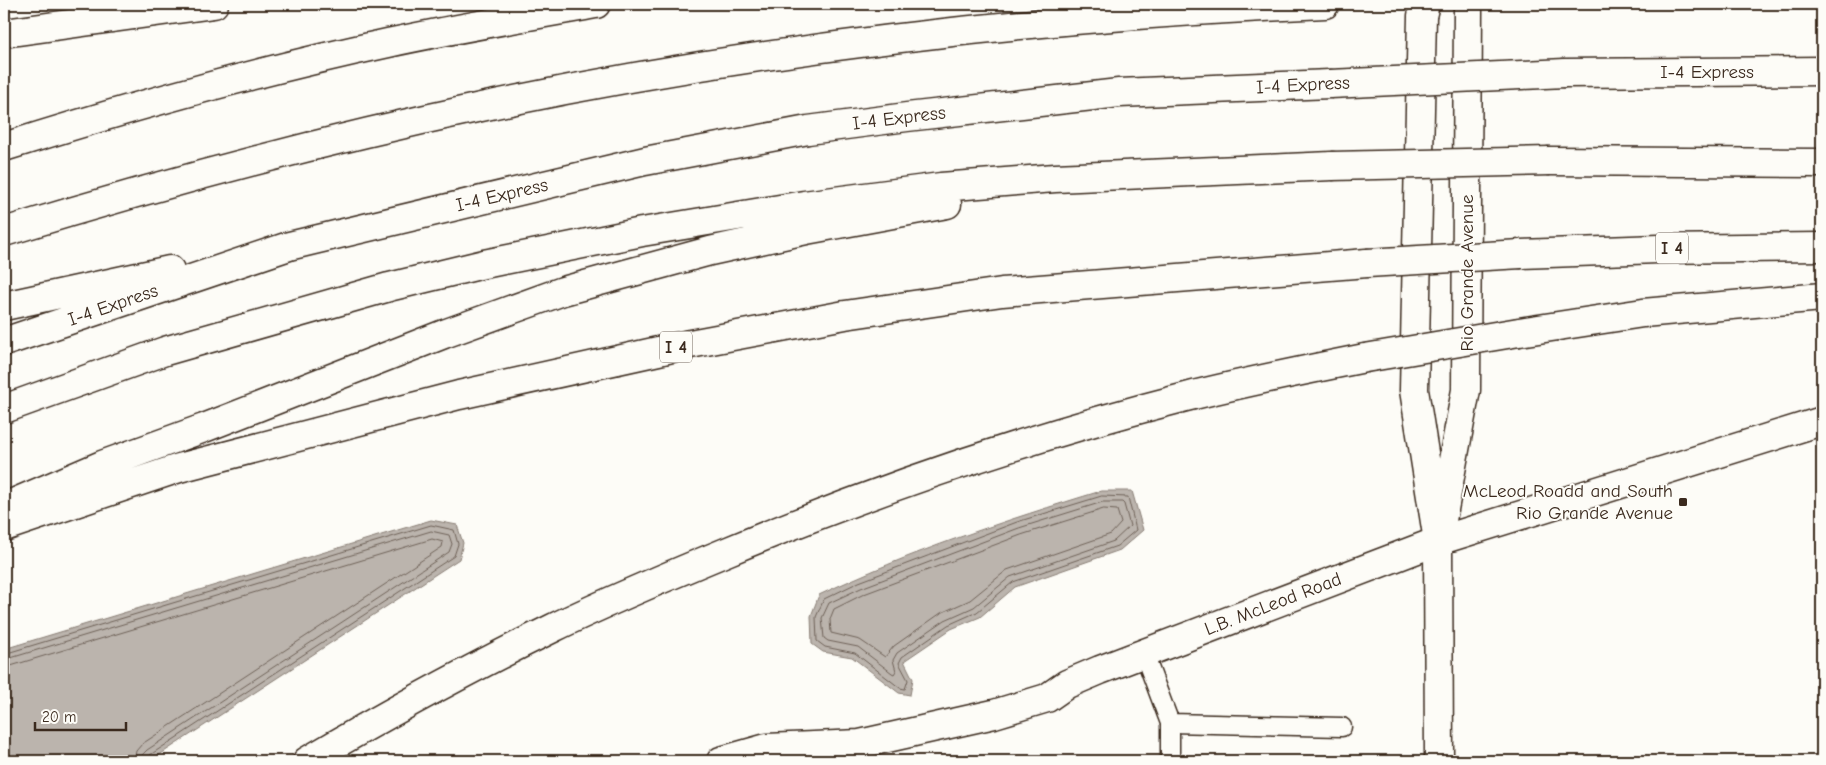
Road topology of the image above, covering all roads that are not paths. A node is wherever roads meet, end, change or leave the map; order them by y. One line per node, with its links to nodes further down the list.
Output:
1 (214, 4): 6 (main road)
2 (596, 4): 8 (main road)
3 (1325, 4): 11 (main road)
4 (1425, 4): 21 (main road, Rio Grande Avenue)
5 (1468, 4): 21 (main road, Rio Grande Avenue)
6 (4, 33)
7 (1822, 71): 12 (main road, I-4 Express, bridge)
8 (4, 148)
9 (1822, 163): 10 (main road, bridge)
10 (1173, 173): 17 (main road); 19 (main road)
11 (4, 232)
12 (289, 246): 15 (main road); 16 (main road, I-4 Express)
13 (1822, 247): 20 (main road, I 4, bridge)
14 (1822, 297): 25 (main road, bridge)
15 (4, 306)
16 (4, 342)
17 (4, 409)
18 (1822, 421): 21 (main road, L.B. McLeod Road)
19 (4, 507)
20 (4, 527)
21 (1438, 541): 22 (main road, L.B. McLeod Road); 28 (main road, Rio Grande Avenue)
22 (1144, 654): 23 (lane); 26 (main road, L.B. McLeod Road)
23 (1170, 723): 24 (lane); 27 (lane)
24 (1342, 727)
25 (307, 761)
26 (721, 761)
27 (1170, 761)
28 (1439, 761)

